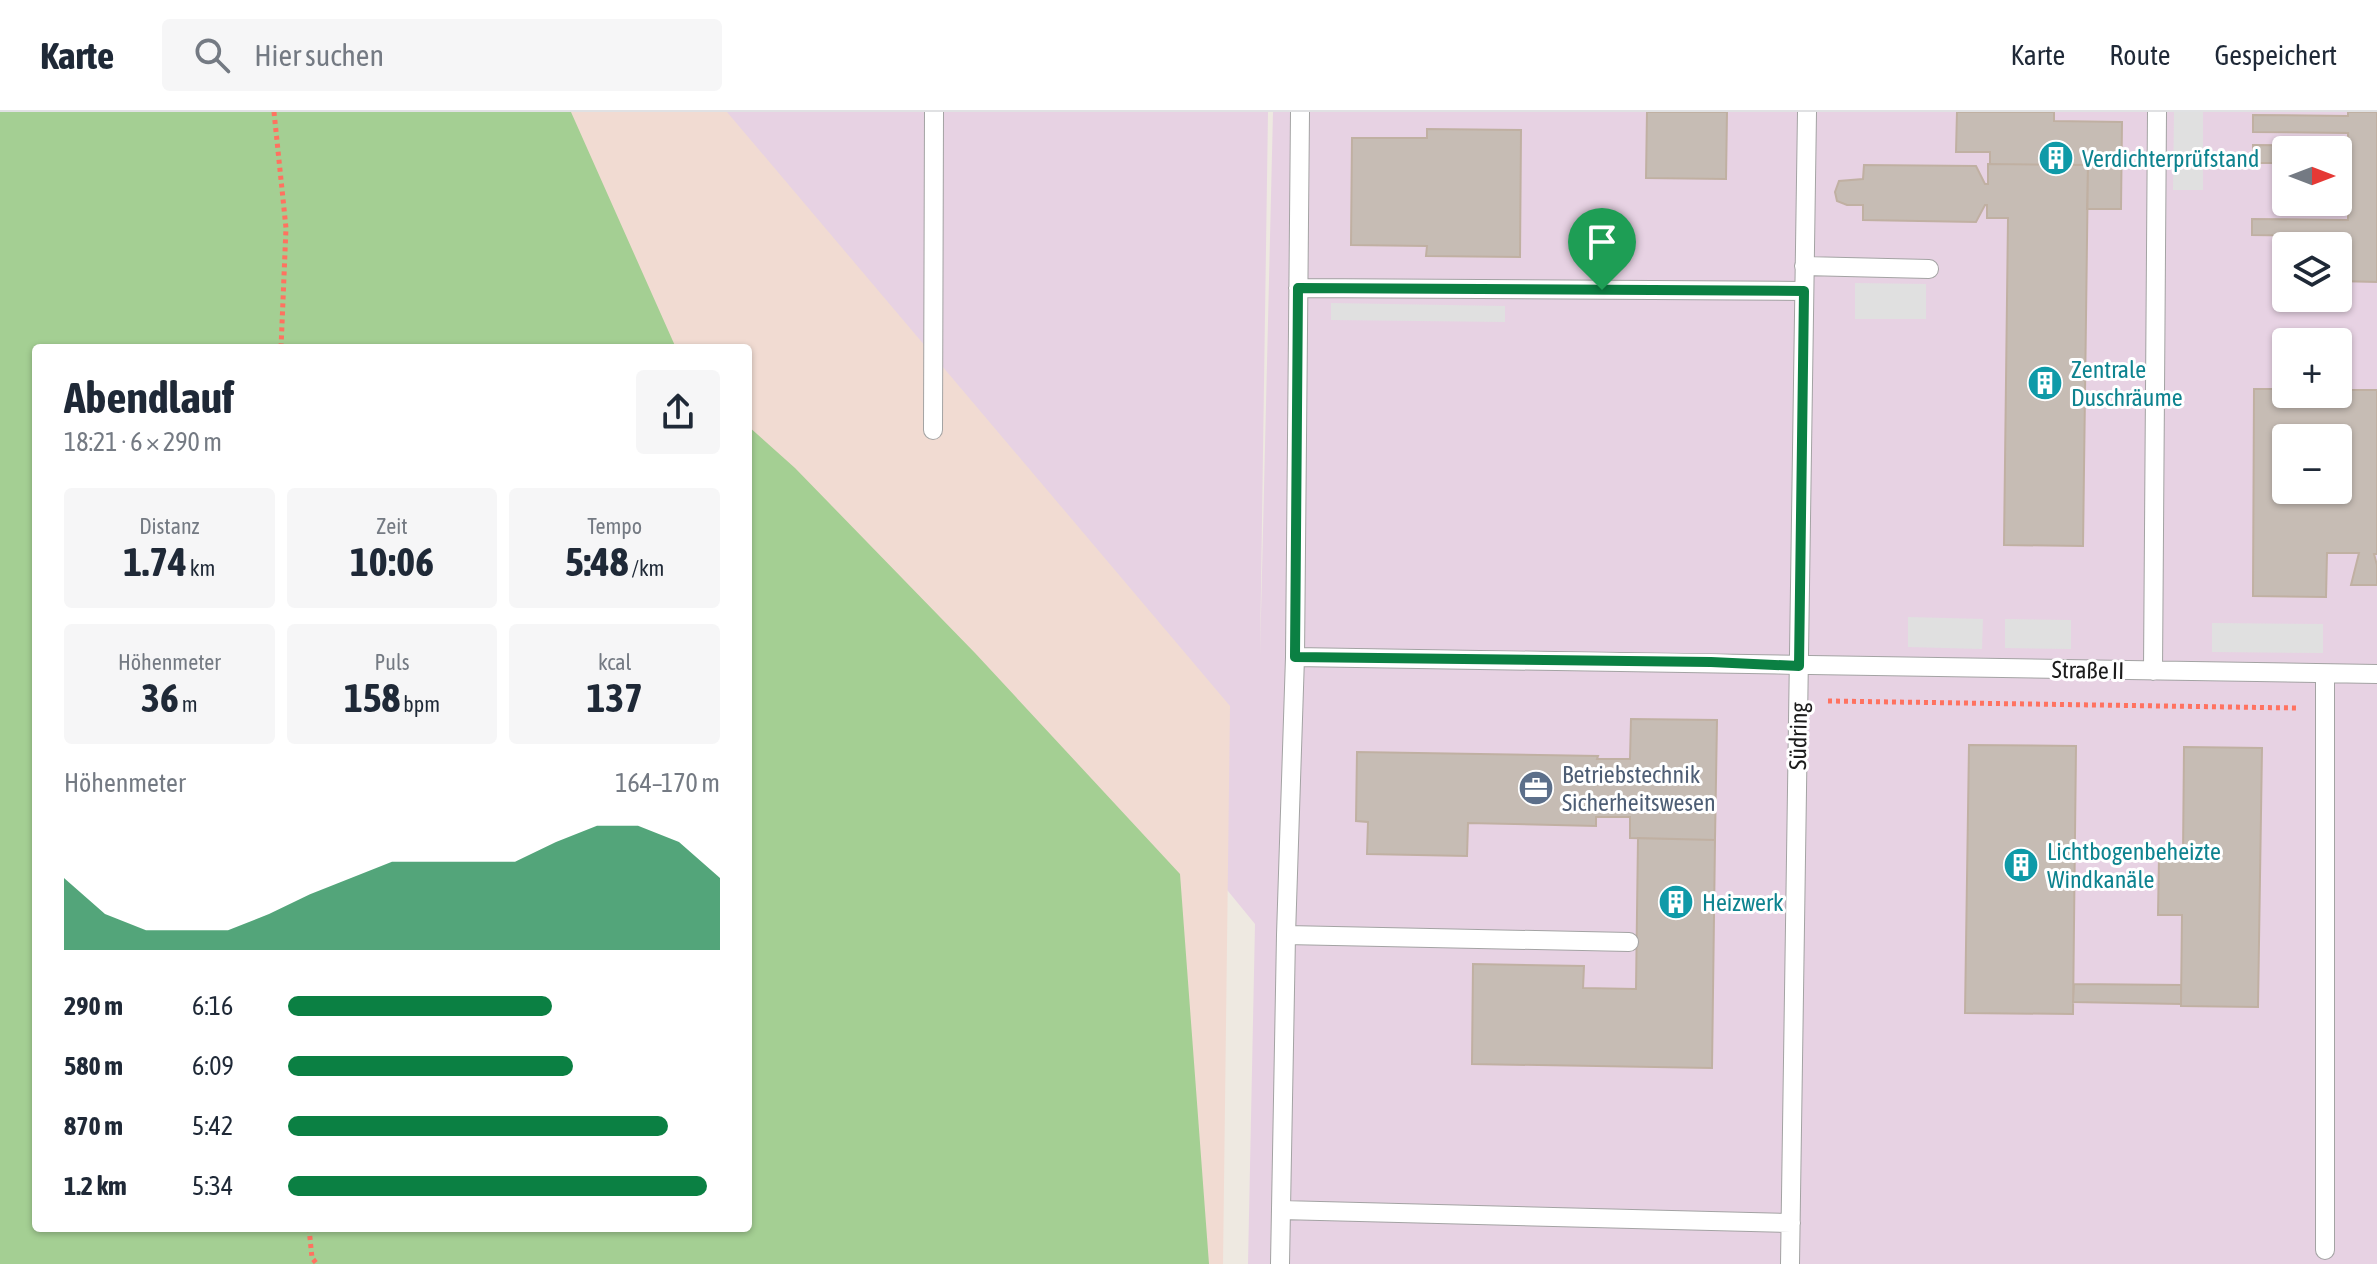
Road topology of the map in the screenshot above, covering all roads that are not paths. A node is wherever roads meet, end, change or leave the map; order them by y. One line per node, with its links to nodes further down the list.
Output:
1 (934, 112): 9 (lane)
2 (1300, 112): 7 (lane)
3 (1807, 112): 5 (lane, Südring)
4 (2157, 112): 12 (lane)
5 (1804, 266): 6 (lane); 8 (lane, Südring)
6 (1929, 269)
7 (1298, 288): 8 (lane); 10 (lane)
8 (1804, 291): 11 (lane, Südring)
9 (933, 430)
10 (1295, 657): 11 (lane, Straße II); 15 (lane)
11 (1799, 666): 12 (lane, Straße II); 18 (lane, Südring)
12 (2153, 671): 13 (lane, Straße II)
13 (2325, 674): 14 (lane, Straße II); 19 (lane)
14 (2377, 674)
15 (1286, 935): 16 (lane); 17 (lane)
16 (1629, 942)
17 (1281, 1210): 18 (lane); 20 (lane)
18 (1791, 1223): 21 (lane, Südring)
19 (2325, 1250)
20 (1280, 1264)
21 (1790, 1264)

